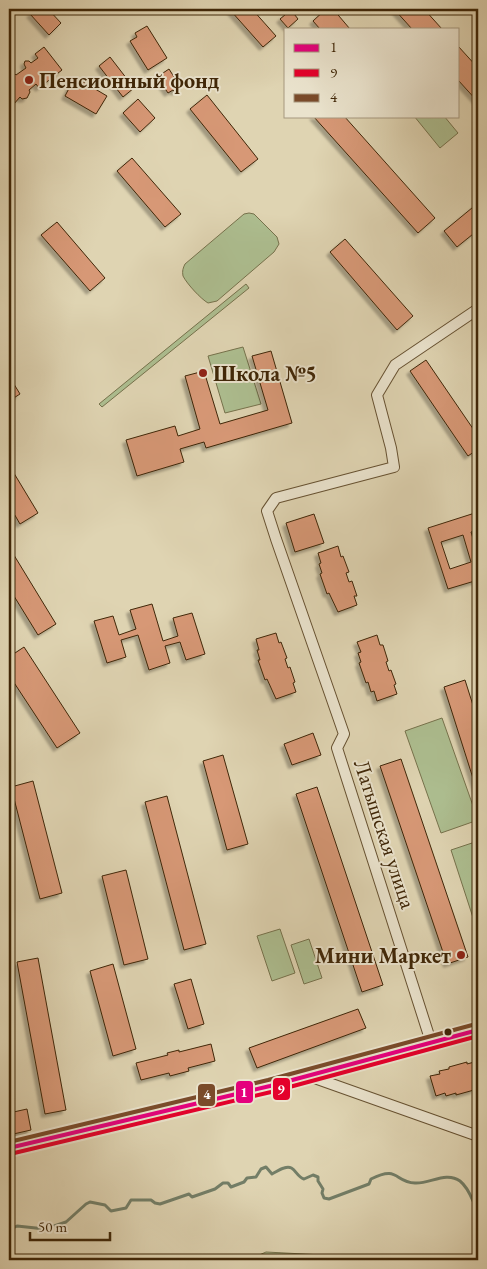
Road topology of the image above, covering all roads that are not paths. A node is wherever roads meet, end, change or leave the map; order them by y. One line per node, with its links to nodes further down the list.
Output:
1 (478, 309): 3 (street, Латышская улица)
2 (478, 1030): 3 (street)
3 (431, 1042): 4 (street)
4 (309, 1076): 5 (street); 6 (street)
5 (478, 1136)
6 (9, 1148)

